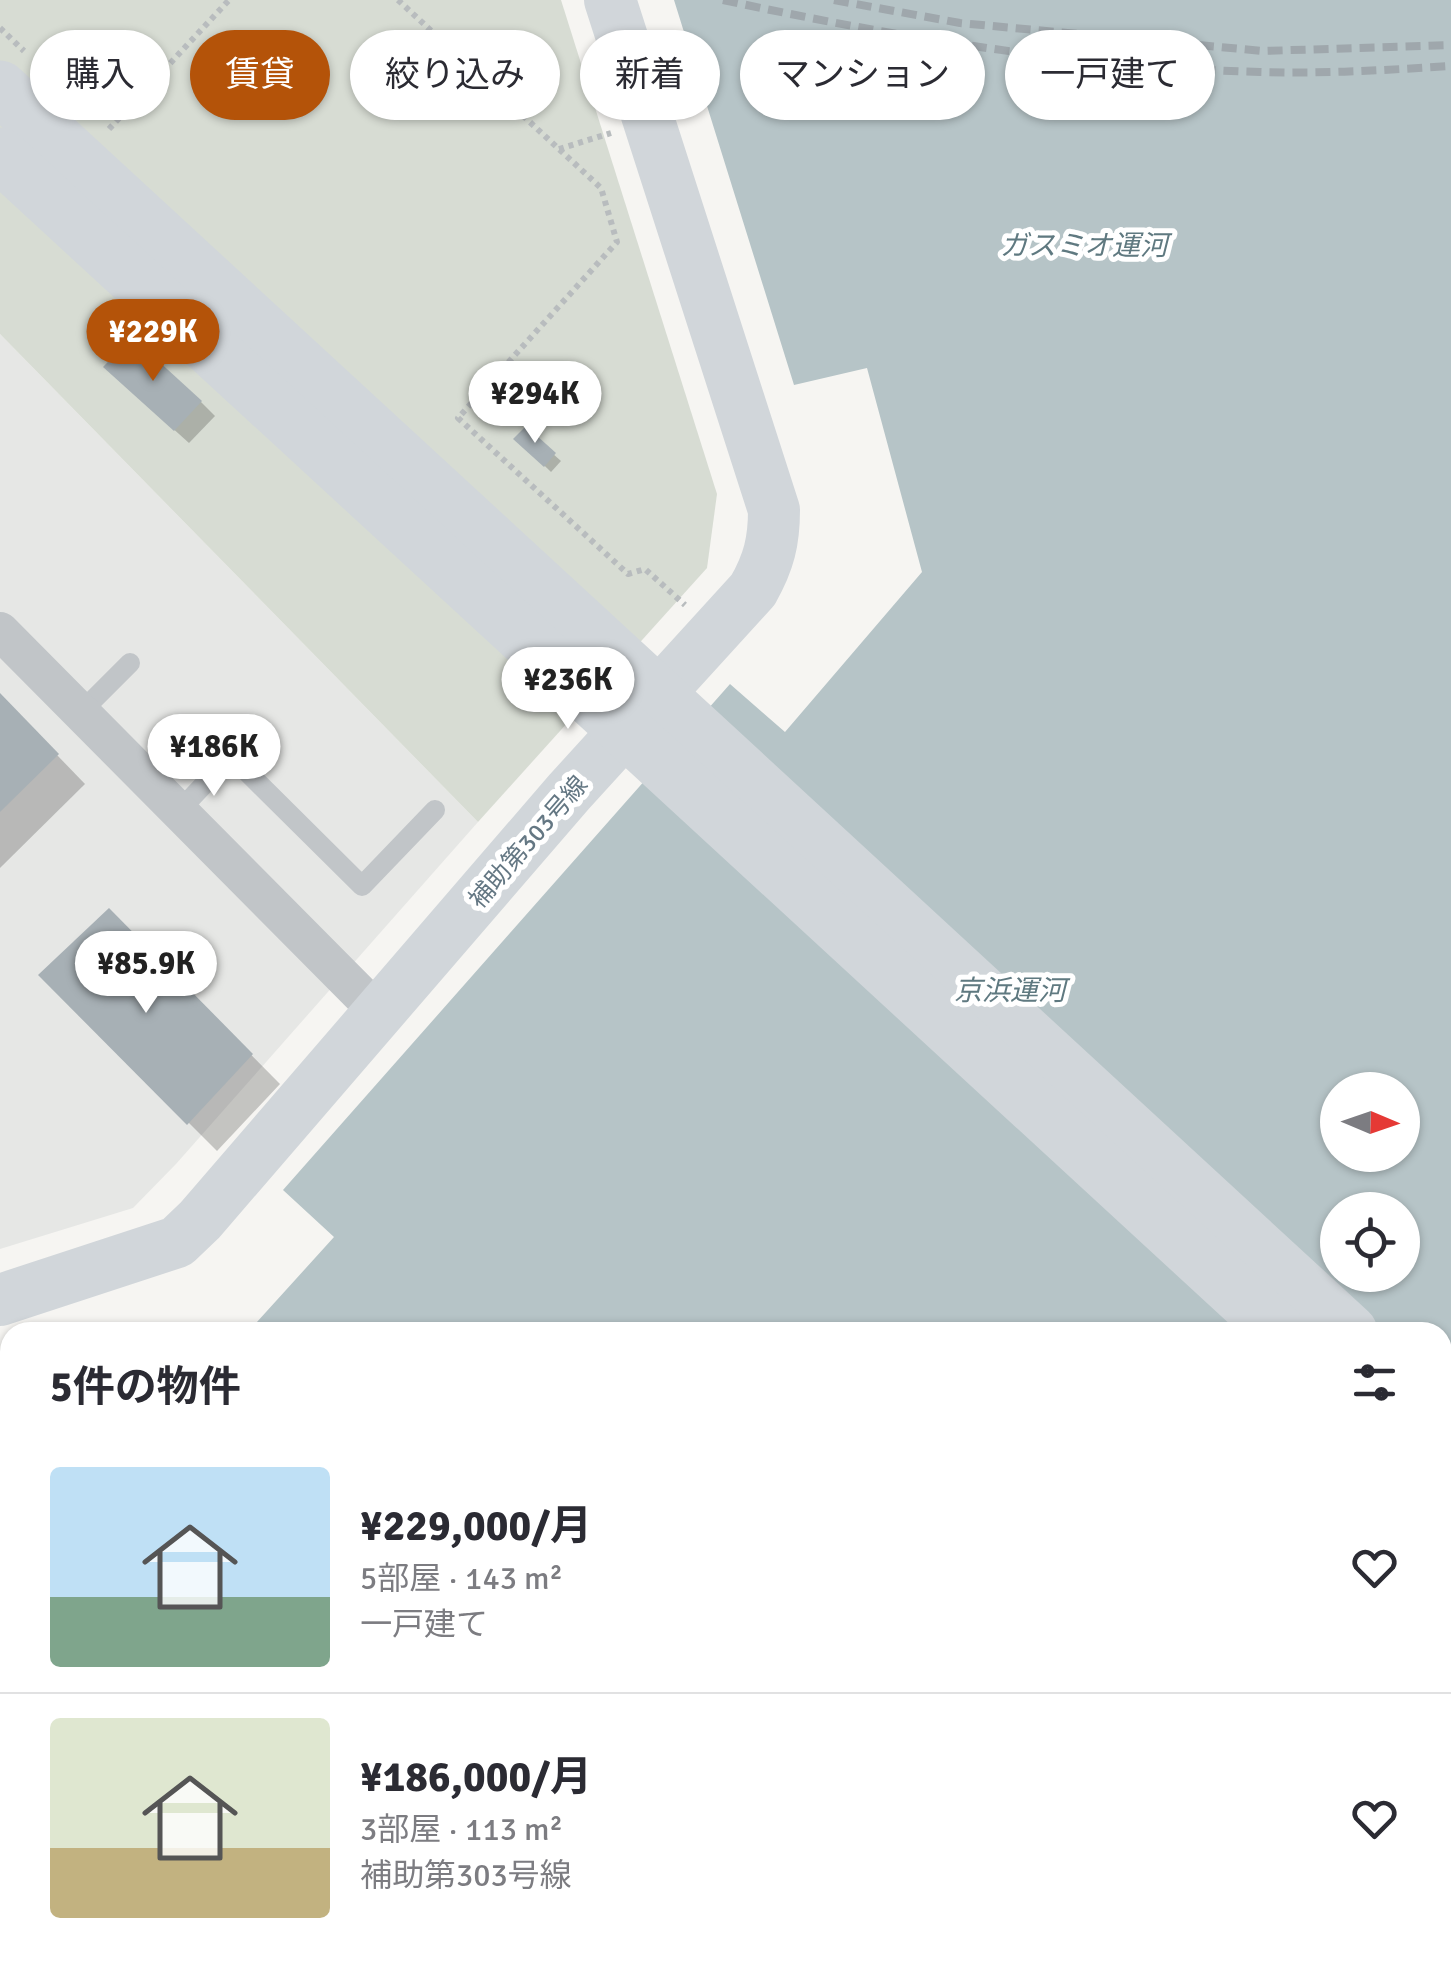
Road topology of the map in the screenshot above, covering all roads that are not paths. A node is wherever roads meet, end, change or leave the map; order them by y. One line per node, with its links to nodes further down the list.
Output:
1 (610, 0): 9 (street, 補助第303号線)
2 (13, 71): 12 (highway)
3 (0, 155): 11 (highway)
4 (0, 631): 6 (street)
5 (130, 663): 6 (lane)
6 (81, 712): 8 (street)
7 (435, 810): 8 (lane)
8 (178, 811): 9 (street)
9 (380, 1015): 10 (street, 補助第303号線)
10 (0, 1300)
11 (1268, 1322)
12 (1339, 1322)

